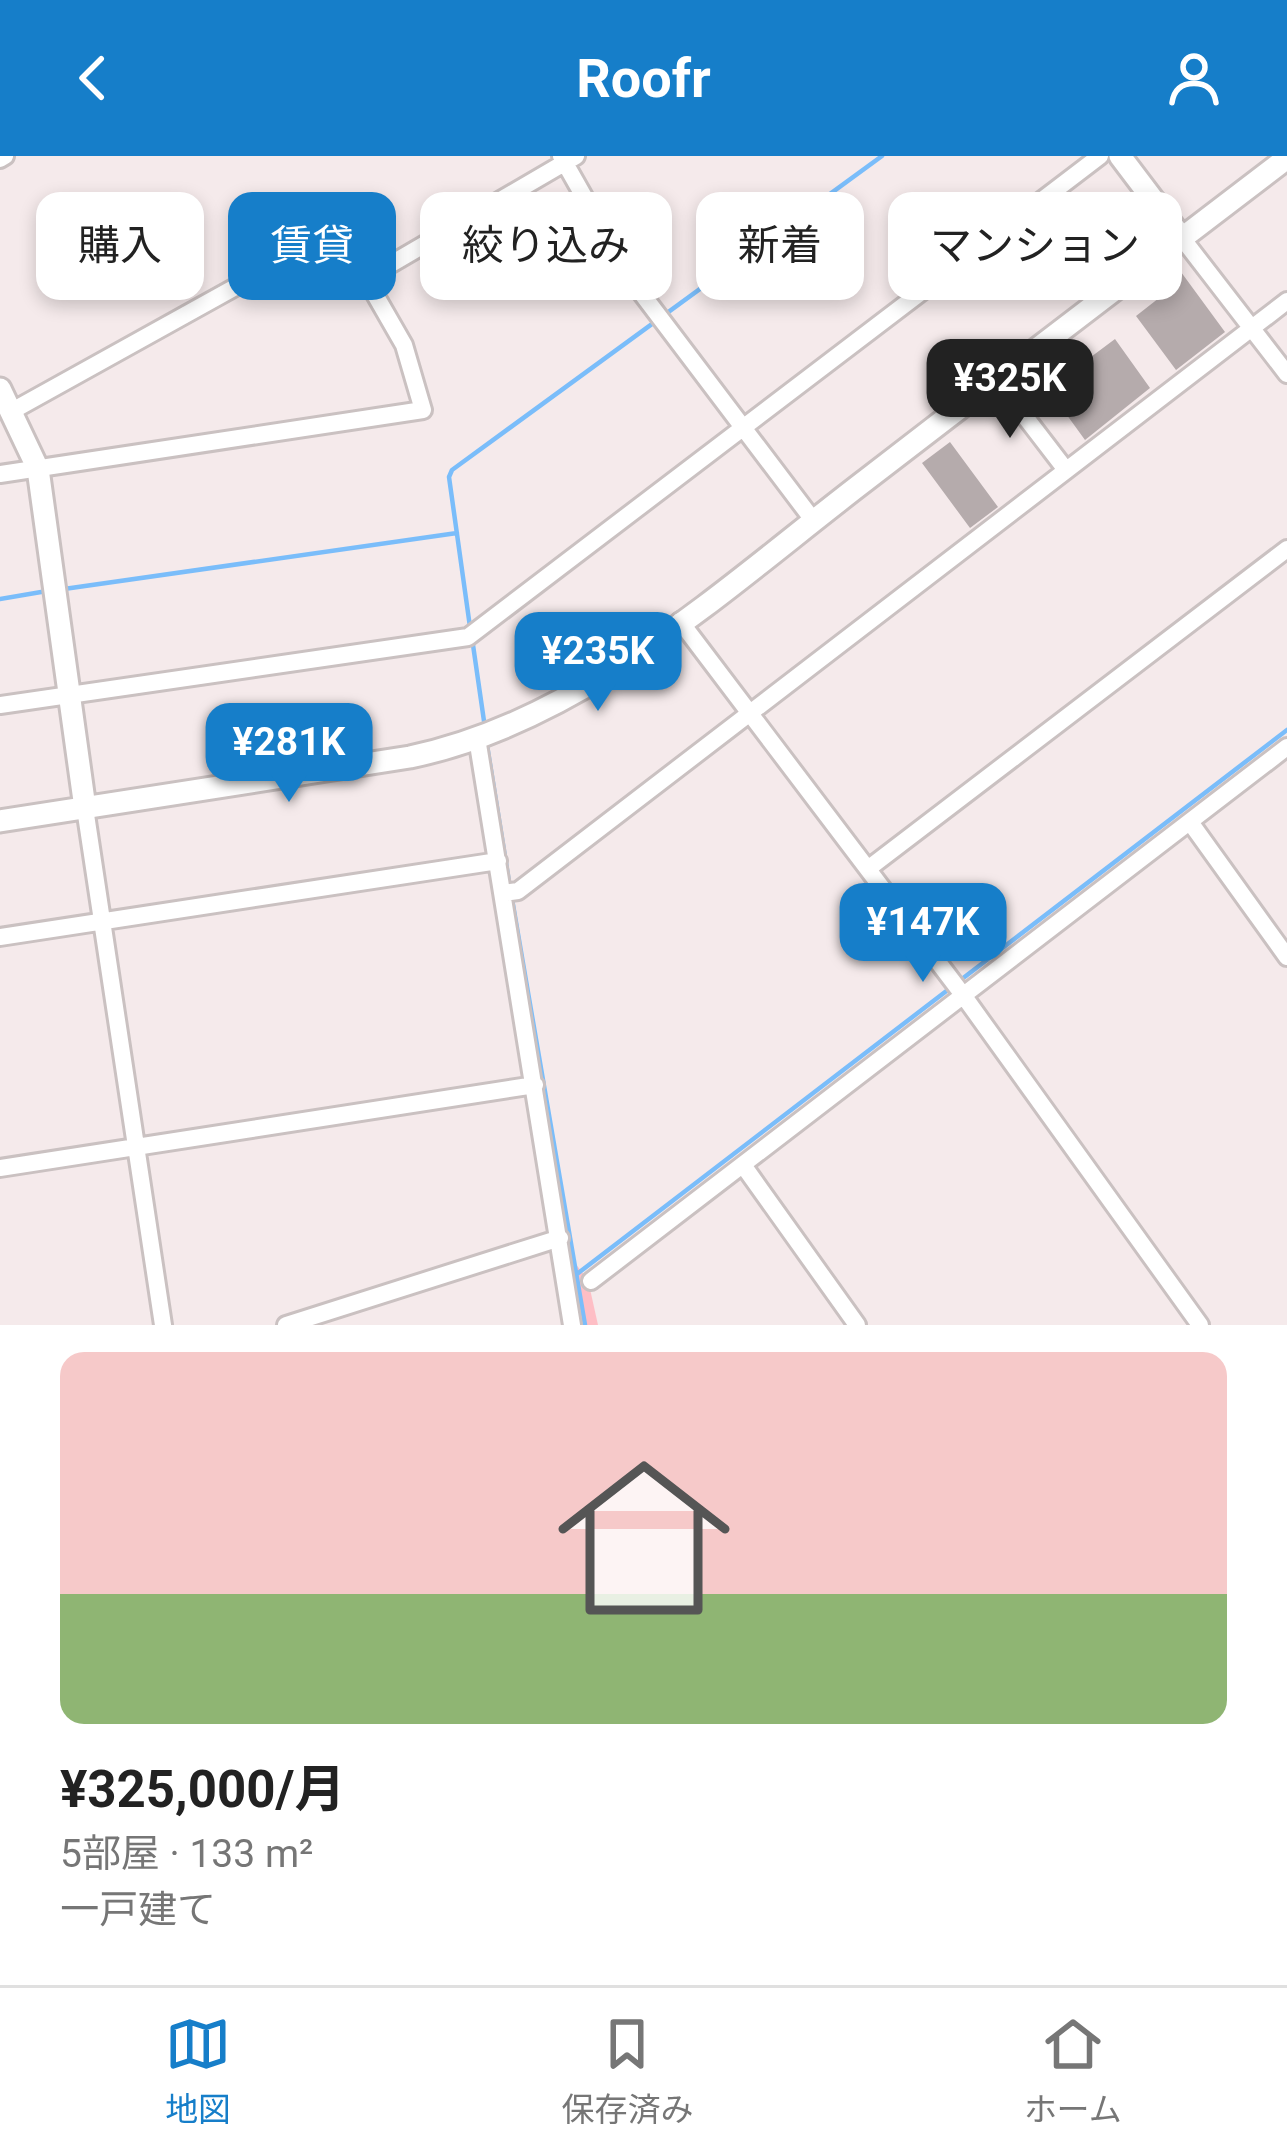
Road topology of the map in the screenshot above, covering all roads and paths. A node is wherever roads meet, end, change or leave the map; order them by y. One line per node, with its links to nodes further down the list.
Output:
1 (1100, 156): 17 (street)
2 (1120, 156): 5 (street)
3 (567, 158): 7 (street); 17 (street)
4 (1287, 158): 6 (street)
5 (1147, 192)
6 (1182, 238): 12 (street)
7 (396, 261)
8 (228, 291): 16 (street)
9 (379, 300): 18 (street)
10 (1101, 300): 14 (street)
11 (1287, 301): 12 (street)
12 (1251, 328): 13 (street); 19 (street)
13 (1287, 374)
14 (997, 380): 19 (street); 21 (street)
15 (0, 389): 16 (street)
16 (13, 411): 18 (street)
17 (743, 428): 21 (street); 24 (street)
18 (38, 469): 20 (street); 24 (street)
19 (1066, 470): 26 (street)
20 (0, 475)
21 (813, 520): 23 (street)
22 (1287, 549): 33 (street)
23 (680, 621): 26 (street); 27 (street)
24 (68, 695): 25 (street); 29 (street)
25 (0, 705)
26 (749, 713): 33 (street); 34 (street)
27 (478, 738): 29 (street); 32 (street)
28 (1287, 747): 31 (street)
29 (85, 808): 30 (street); 35 (street)
30 (0, 821)
31 (1190, 822): 37 (street); 38 (street)
32 (498, 861): 34 (street); 35 (street)
33 (868, 868): 38 (street)
34 (503, 893): 39 (street)
35 (102, 922): 36 (street); 40 (street)
36 (0, 937)
37 (1287, 957)
38 (963, 995): 41 (street); 49 (street)
39 (535, 1085): 40 (street); 43 (street)
40 (136, 1147): 42 (street); 45 (street)
41 (743, 1165): 44 (street); 48 (street)
42 (0, 1168)
43 (560, 1238): 46 (street); 47 (street)
44 (590, 1281)
45 (164, 1325)
46 (286, 1325)
47 (572, 1325)
48 (857, 1325)
49 (1200, 1325)

